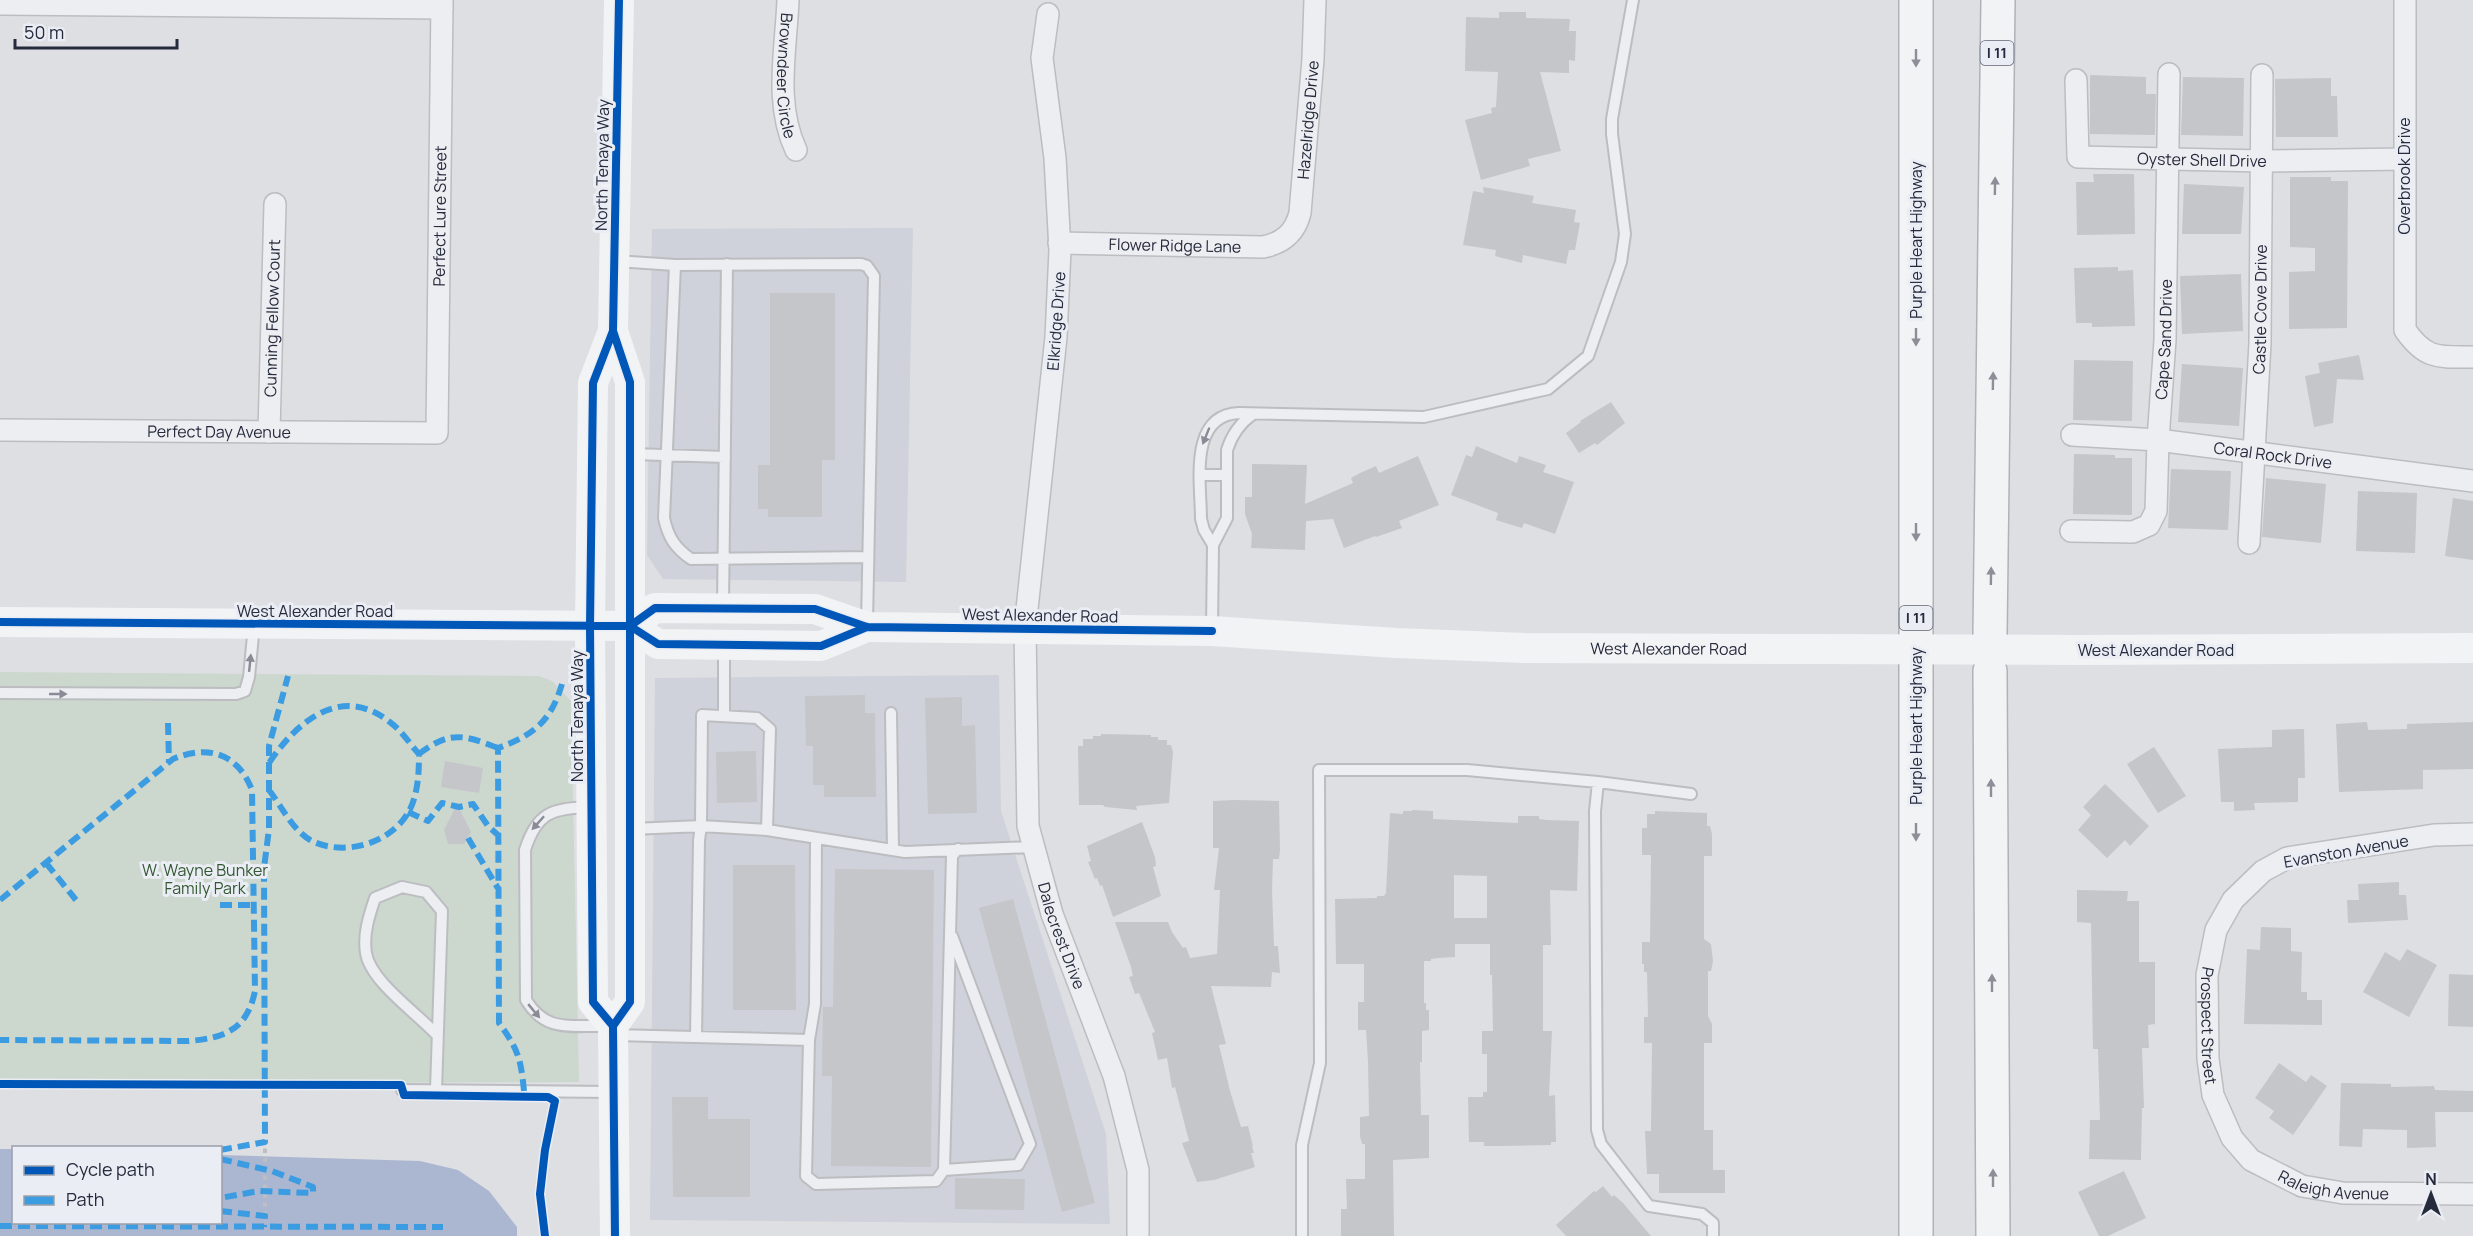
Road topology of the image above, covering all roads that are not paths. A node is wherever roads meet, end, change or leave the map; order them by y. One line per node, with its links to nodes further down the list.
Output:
1 (619, 0): 22 (main road, North Tenaya Way)
2 (788, 0): 15 (street, Browndeer Circle)
3 (1315, 0): 20 (street, Hazelridge Drive)
4 (1633, 0): 27 (lane)
5 (1916, 0): 87 (highway, Purple Heart Highway / I 11, one-way to 87)
6 (1998, 0): 53 (highway, I 11, one-way to 6)
7 (2405, 0): 16 (street, Overbrook Drive)
8 (187, 3): 9 (street); 10 (street)
9 (0, 4)
10 (442, 4): 30 (street, Perfect Lure Street)
11 (1048, 14): 21 (street, Elkridge Drive)
12 (2169, 74): 17 (street, Cape Sand Drive)
13 (2262, 75): 18 (street, Castle Cove Drive)
14 (2076, 80): 17 (street, Oyster Shell Drive)
15 (796, 150)
16 (2404, 159): 18 (street, Oyster Shell Drive); 26 (street, Overbrook Drive)
17 (2168, 160): 18 (street, Oyster Shell Drive); 32 (street, Cape Sand Drive)
18 (2263, 161): 34 (street, Castle Cove Drive)
19 (275, 204): 29 (street, Cunning Fellow Court)
20 (1288, 236): 21 (street, Flower Ridge Lane)
21 (1059, 243): 51 (street, Elkridge Drive)
22 (614, 261): 24 (lane); 25 (main road, North Tenaya Way)
23 (728, 264): 24 (lane); 36 (lane); 43 (lane)
24 (675, 266): 35 (lane)
25 (613, 331): 33 (main road, North Tenaya Way); 48 (main road, North Tenaya Way)
26 (2473, 357)
27 (1253, 414): 37 (lane, one-way to 37); 38 (lane)
28 (0, 430): 29 (street, Perfect Day Avenue)
29 (269, 432): 30 (street, Perfect Day Avenue)
30 (437, 433)
31 (2072, 435): 32 (street, Coral Rock Drive)
32 (2158, 440): 34 (street, Coral Rock Drive); 40 (street, Cape Sand Drive)
33 (630, 454): 35 (lane); 49 (main road, North Tenaya Way)
34 (2255, 454): 39 (street, Coral Rock Drive); 41 (street, Castle Cove Drive)
35 (667, 455): 36 (lane); 44 (lane)
36 (725, 457): 44 (lane)
37 (1201, 475): 38 (lane); 42 (lane)
38 (1227, 475): 42 (lane)
39 (2473, 481)
40 (2072, 531)
41 (2249, 543)
42 (1213, 545): 52 (lane)
43 (867, 557): 44 (lane); 50 (lane)
44 (724, 559): 45 (lane)
45 (723, 608): 49 (main road, West Alexander Road); 50 (main road, West Alexander Road)
46 (0, 622): 47 (main road, West Alexander Road)
47 (254, 624): 48 (main road, West Alexander Road); 57 (lane, one-way to 47)
48 (590, 626): 49 (main road, West Alexander Road); 62 (main road, North Tenaya Way)
49 (630, 626): 54 (main road, West Alexander Road); 64 (main road, North Tenaya Way)
50 (867, 627): 51 (main road, West Alexander Road); 54 (main road, West Alexander Road)
51 (1025, 628): 52 (main road, West Alexander Road); 68 (street, Dalecrest Drive)
52 (1212, 631): 55 (main road, West Alexander Road, bridge)
53 (1990, 634)
54 (724, 645): 59 (lane)
55 (2473, 648)
56 (1990, 671): 88 (highway, one-way to 56)
57 (0, 693)
58 (891, 713): 70 (lane)
59 (724, 716): 63 (lane); 65 (lane)
60 (1598, 782): 61 (lane); 85 (lane); 86 (lane)
61 (1691, 794)
62 (591, 806): 73 (main road, North Tenaya Way); 73 (lane, one-way to 73)
63 (702, 826): 64 (lane); 65 (lane); 75 (lane)
64 (630, 829): 73 (main road, North Tenaya Way)
65 (767, 830): 67 (lane)
66 (2473, 834): 71 (street, Evanston Avenue)
67 (816, 838): 70 (lane); 76 (lane)
68 (1033, 847): 69 (lane); 84 (street, Dalecrest Drive)
69 (958, 849): 70 (lane); 72 (lane)
70 (893, 850)
71 (2233, 900): 80 (street, Prospect Street)
72 (950, 931): 81 (lane); 81 (lane)
73 (613, 1030): 75 (lane); 79 (main road)
74 (437, 1035): 74 (lane); 78 (lane)
75 (696, 1037): 76 (lane)
76 (809, 1040): 81 (lane)
77 (402, 1090): 78 (lane)
78 (436, 1090): 79 (lane)
79 (613, 1092): 83 (main road)
80 (2242, 1149): 82 (street, Raleigh Avenue)
81 (944, 1170)
82 (2473, 1194)
83 (615, 1236)
84 (1138, 1236)
85 (1302, 1236)
86 (1713, 1236)
87 (1916, 1236)
88 (1993, 1236)

